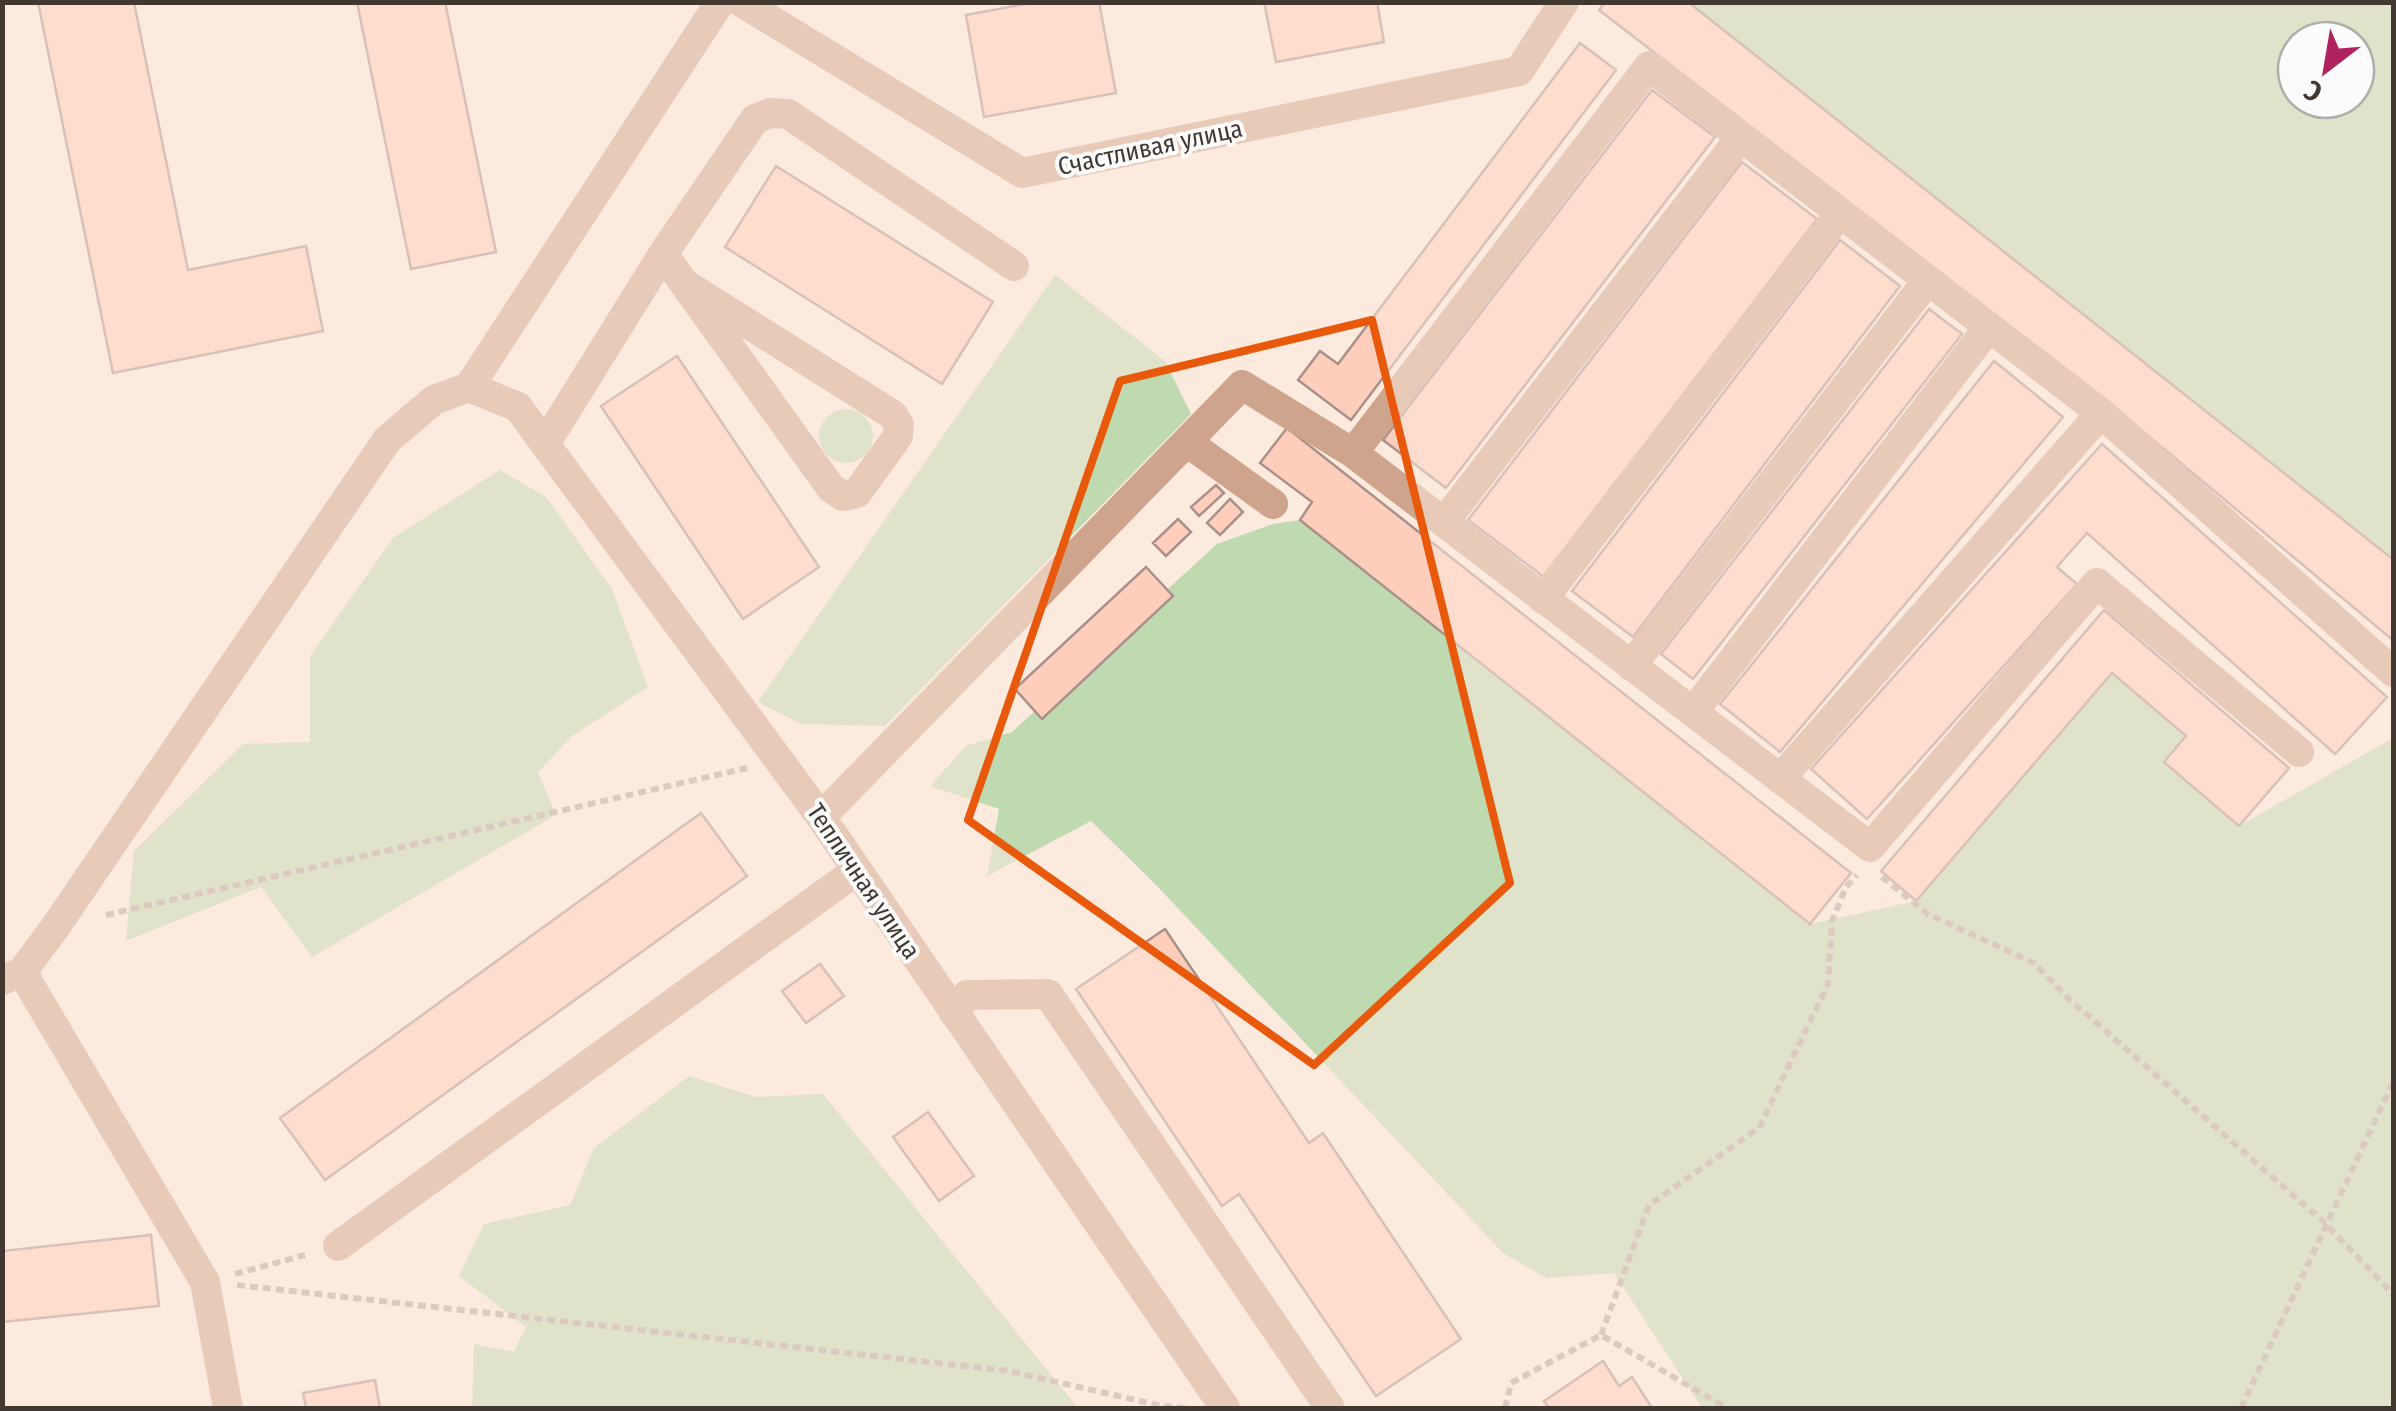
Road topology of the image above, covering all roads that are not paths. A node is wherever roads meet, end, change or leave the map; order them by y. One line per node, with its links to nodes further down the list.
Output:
1 (720, 2): 11 (street)
2 (742, 2): 3 (street, Счастливая улица)
3 (1564, 2)
4 (1741, 137): 5 (street); 15 (street); 17 (street)
5 (1840, 213): 8 (street); 18 (street)
6 (663, 254): 7 (street); 9 (street); 14 (street)
7 (1014, 266)
8 (1928, 280): 10 (street); 19 (street)
9 (685, 284): 9 (street)
10 (1989, 327): 12 (street); 21 (street)
11 (469, 387): 14 (street, Тепличная улица); 26 (street)
12 (2101, 413): 20 (street); 23 (street)
13 (1186, 442): 15 (street); 16 (street); 24 (street)
14 (545, 444): 24 (street, Тепличная улица)
15 (1353, 452): 17 (street)
16 (1274, 504)
17 (1444, 522): 18 (street)
18 (1544, 598): 19 (street)
19 (1632, 666): 21 (street)
20 (2392, 672)
21 (1693, 712): 23 (street)
22 (2299, 752): 23 (street)
23 (1780, 779)
24 (821, 818): 25 (street, Тепличная улица)
25 (856, 871): 27 (street, Тепличная улица); 28 (street)
26 (12, 976): 29 (street)
27 (954, 1013): 30 (street, Тепличная улица); 31 (street)
28 (338, 1246)
29 (228, 1408)
30 (1225, 1408)
31 (1330, 1408)

